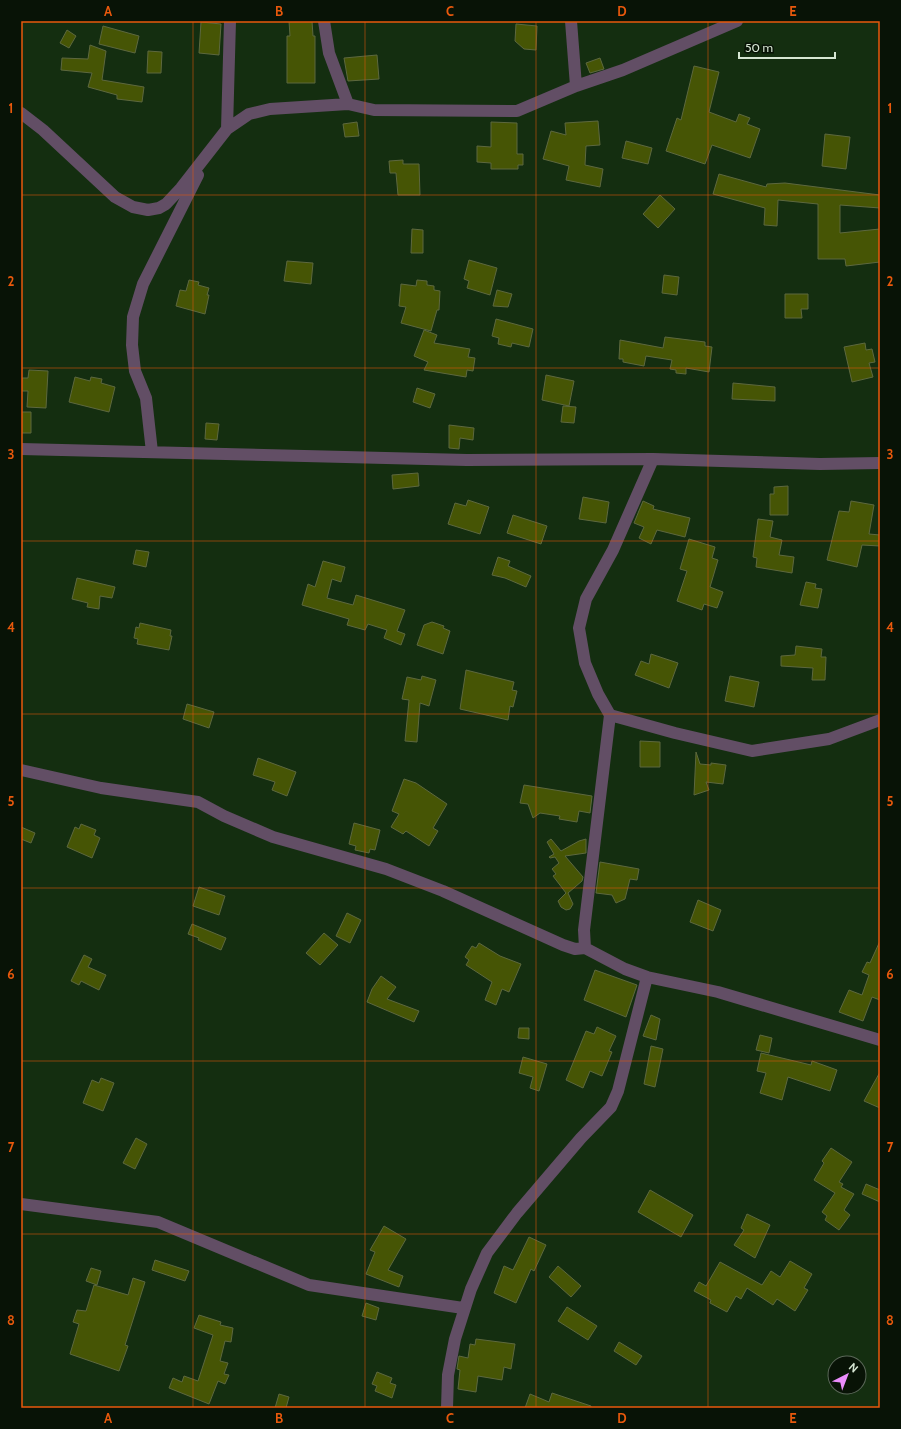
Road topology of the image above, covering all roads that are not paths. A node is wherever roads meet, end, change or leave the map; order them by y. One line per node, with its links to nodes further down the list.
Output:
1 (230, 21): 8 (street)
2 (324, 21): 6 (street)
3 (571, 21): 5 (street)
4 (737, 21): 5 (street)
5 (576, 86): 6 (street)
6 (348, 104): 8 (street)
7 (21, 113): 10 (street)
8 (227, 129): 9 (street)
9 (207, 155): 10 (street); 11 (street)
10 (159, 208): 11 (street)
11 (175, 221): 13 (street)
12 (21, 450): 13 (street)
13 (152, 452): 14 (street)
14 (653, 459): 15 (street); 16 (street)
15 (880, 463)
16 (610, 715): 17 (street); 19 (street)
17 (880, 720)
18 (21, 770): 19 (street)
19 (585, 948): 20 (street)
20 (647, 977): 21 (street); 23 (street)
21 (880, 1040)
22 (21, 1204): 23 (street)
23 (464, 1308): 24 (street)
24 (447, 1408)

